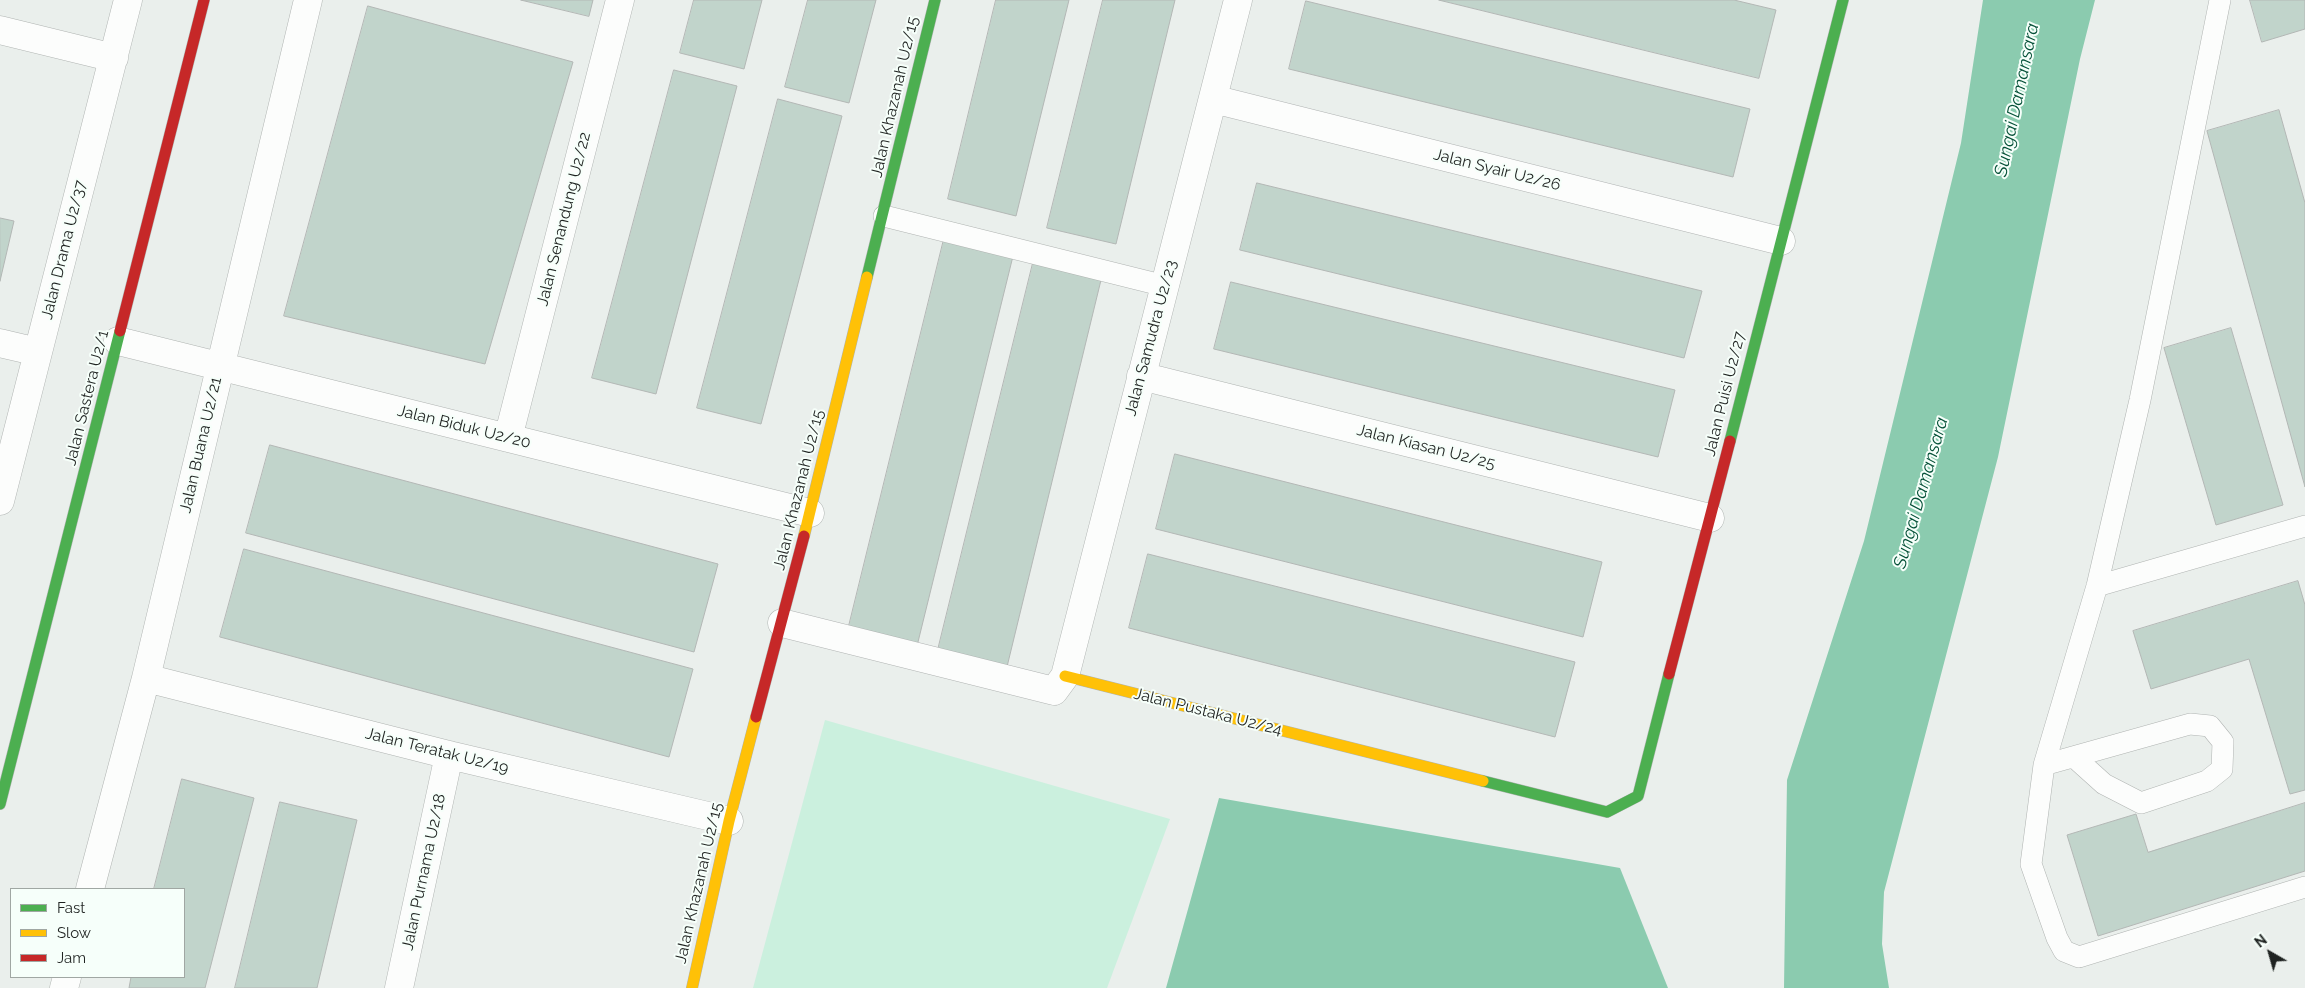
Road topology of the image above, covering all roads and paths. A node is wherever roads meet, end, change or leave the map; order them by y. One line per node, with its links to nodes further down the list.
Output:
1 (128, 0): 10 (street, Jalan Drama U2/37)
2 (204, 0): 15 (street, Jalan Sastera U2/1)
3 (308, 0): 18 (street, Jalan Buana U2/21)
4 (620, 0): 20 (street, Jalan Senandung U2/22)
5 (934, 0): 12 (street, Jalan Khazanah U2/15)
6 (1238, 0): 11 (street, Jalan Samudra U2/23)
7 (1843, 0): 13 (street, Jalan Puisi U2/27)
8 (2220, 0): 25 (lane)
9 (0, 30): 10 (street)
10 (114, 58): 17 (street, Jalan Drama U2/37)
11 (1213, 99): 13 (street, Jalan Syair U2/26); 14 (street, Jalan Samudra U2/23)
12 (884, 216): 14 (lane); 22 (street, Jalan Khazanah U2/15)
13 (1781, 241): 23 (street, Jalan Puisi U2/27)
14 (1165, 286): 19 (street, Jalan Samudra U2/23)
15 (118, 341): 18 (street, Jalan Biduk U2/20); 33 (street, Jalan Sastera U2/1)
16 (0, 343): 17 (street)
17 (38, 352): 21 (street, Jalan Drama U2/37)
18 (219, 366): 20 (street, Jalan Biduk U2/20); 28 (street, Jalan Buana U2/21)
19 (1141, 376): 23 (street, Jalan Kiasan U2/25); 27 (street, Jalan Samudra U2/23)
20 (508, 438): 22 (street, Jalan Biduk U2/20)
21 (0, 501)
22 (810, 514): 26 (street, Jalan Khazanah U2/15)
23 (1710, 518): 32 (street, Jalan Puisi U2/27)
24 (2305, 526): 25 (lane)
25 (2098, 586): 31 (lane)
26 (782, 623): 27 (street); 34 (street, Jalan Khazanah U2/15)
27 (1065, 676): 32 (street, Jalan Pustaka U2/24)
28 (146, 678): 29 (street, Jalan Teratak U2/19); 36 (street, Jalan Buana U2/21)
29 (448, 755): 34 (street, Jalan Teratak U2/19); 37 (street, Jalan Purnama U2/18)
30 (2074, 757): 30 (lane); 31 (lane)
31 (2044, 765): 35 (lane)
32 (1638, 796)
33 (0, 804)
34 (729, 821): 38 (street, Jalan Khazanah U2/15)
35 (2305, 887)
36 (90, 888)
37 (398, 988)
38 (692, 988)

